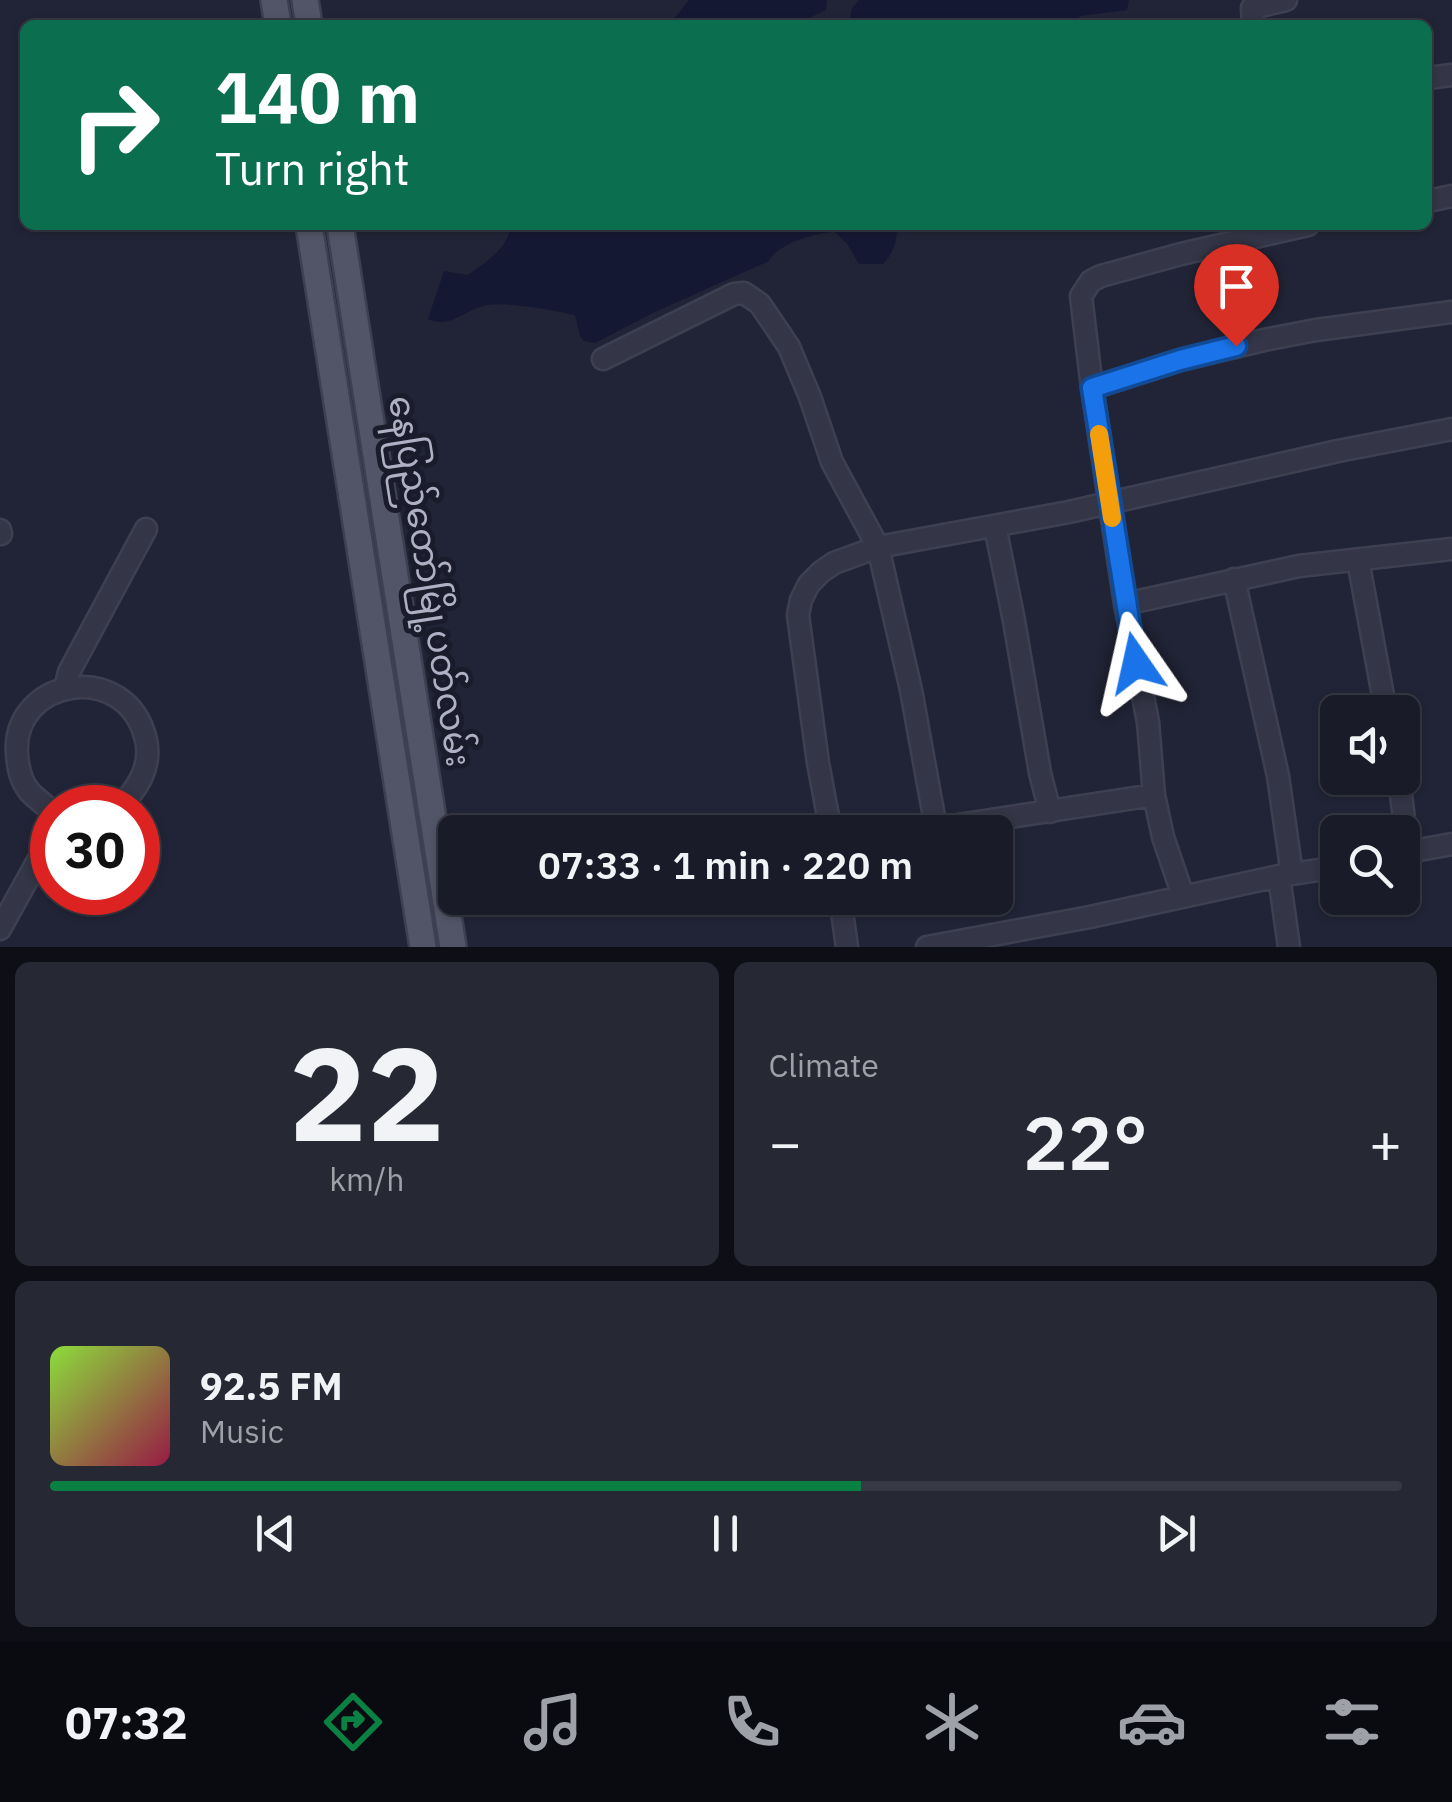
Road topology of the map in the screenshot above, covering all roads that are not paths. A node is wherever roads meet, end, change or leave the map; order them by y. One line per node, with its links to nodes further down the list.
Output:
1 (1286, 0): 2 (street)
2 (1252, 11)
3 (311, 230): 35 (main road)
4 (341, 230): 36 (main road, နေပြည်တော်မြို့ပတ်လမ်း)
5 (1281, 230): 8 (street)
6 (1452, 312): 8 (street)
7 (603, 359): 13 (street)
8 (1092, 388): 10 (street)
9 (1452, 429): 10 (street)
10 (1110, 502): 11 (street); 17 (street)
11 (995, 526): 13 (street); 23 (street)
12 (146, 529): 18 (street)
13 (878, 547): 24 (street); 25 (street)
14 (1452, 549): 15 (street)
15 (1358, 560): 16 (street); 19 (street)
16 (1234, 580): 17 (street); 31 (street)
17 (1126, 604): 22 (street)
18 (65, 689): 20 (street); 21 (street)
19 (1383, 695)
20 (138, 785)
21 (30, 792)
22 (1154, 796): 23 (street); 32 (street)
23 (1050, 812): 26 (street)
24 (828, 815)
25 (934, 815)
26 (1013, 817)
27 (1452, 844): 28 (street)
28 (1420, 849)
29 (1320, 870): 31 (street)
30 (30, 875): 34 (street)
31 (1286, 875): 32 (street); 39 (street)
32 (1183, 896): 38 (street)
33 (842, 915): 37 (street)
34 (0, 929)
35 (423, 947)
36 (453, 947)
37 (847, 947)
38 (927, 947)
39 (1290, 947)

